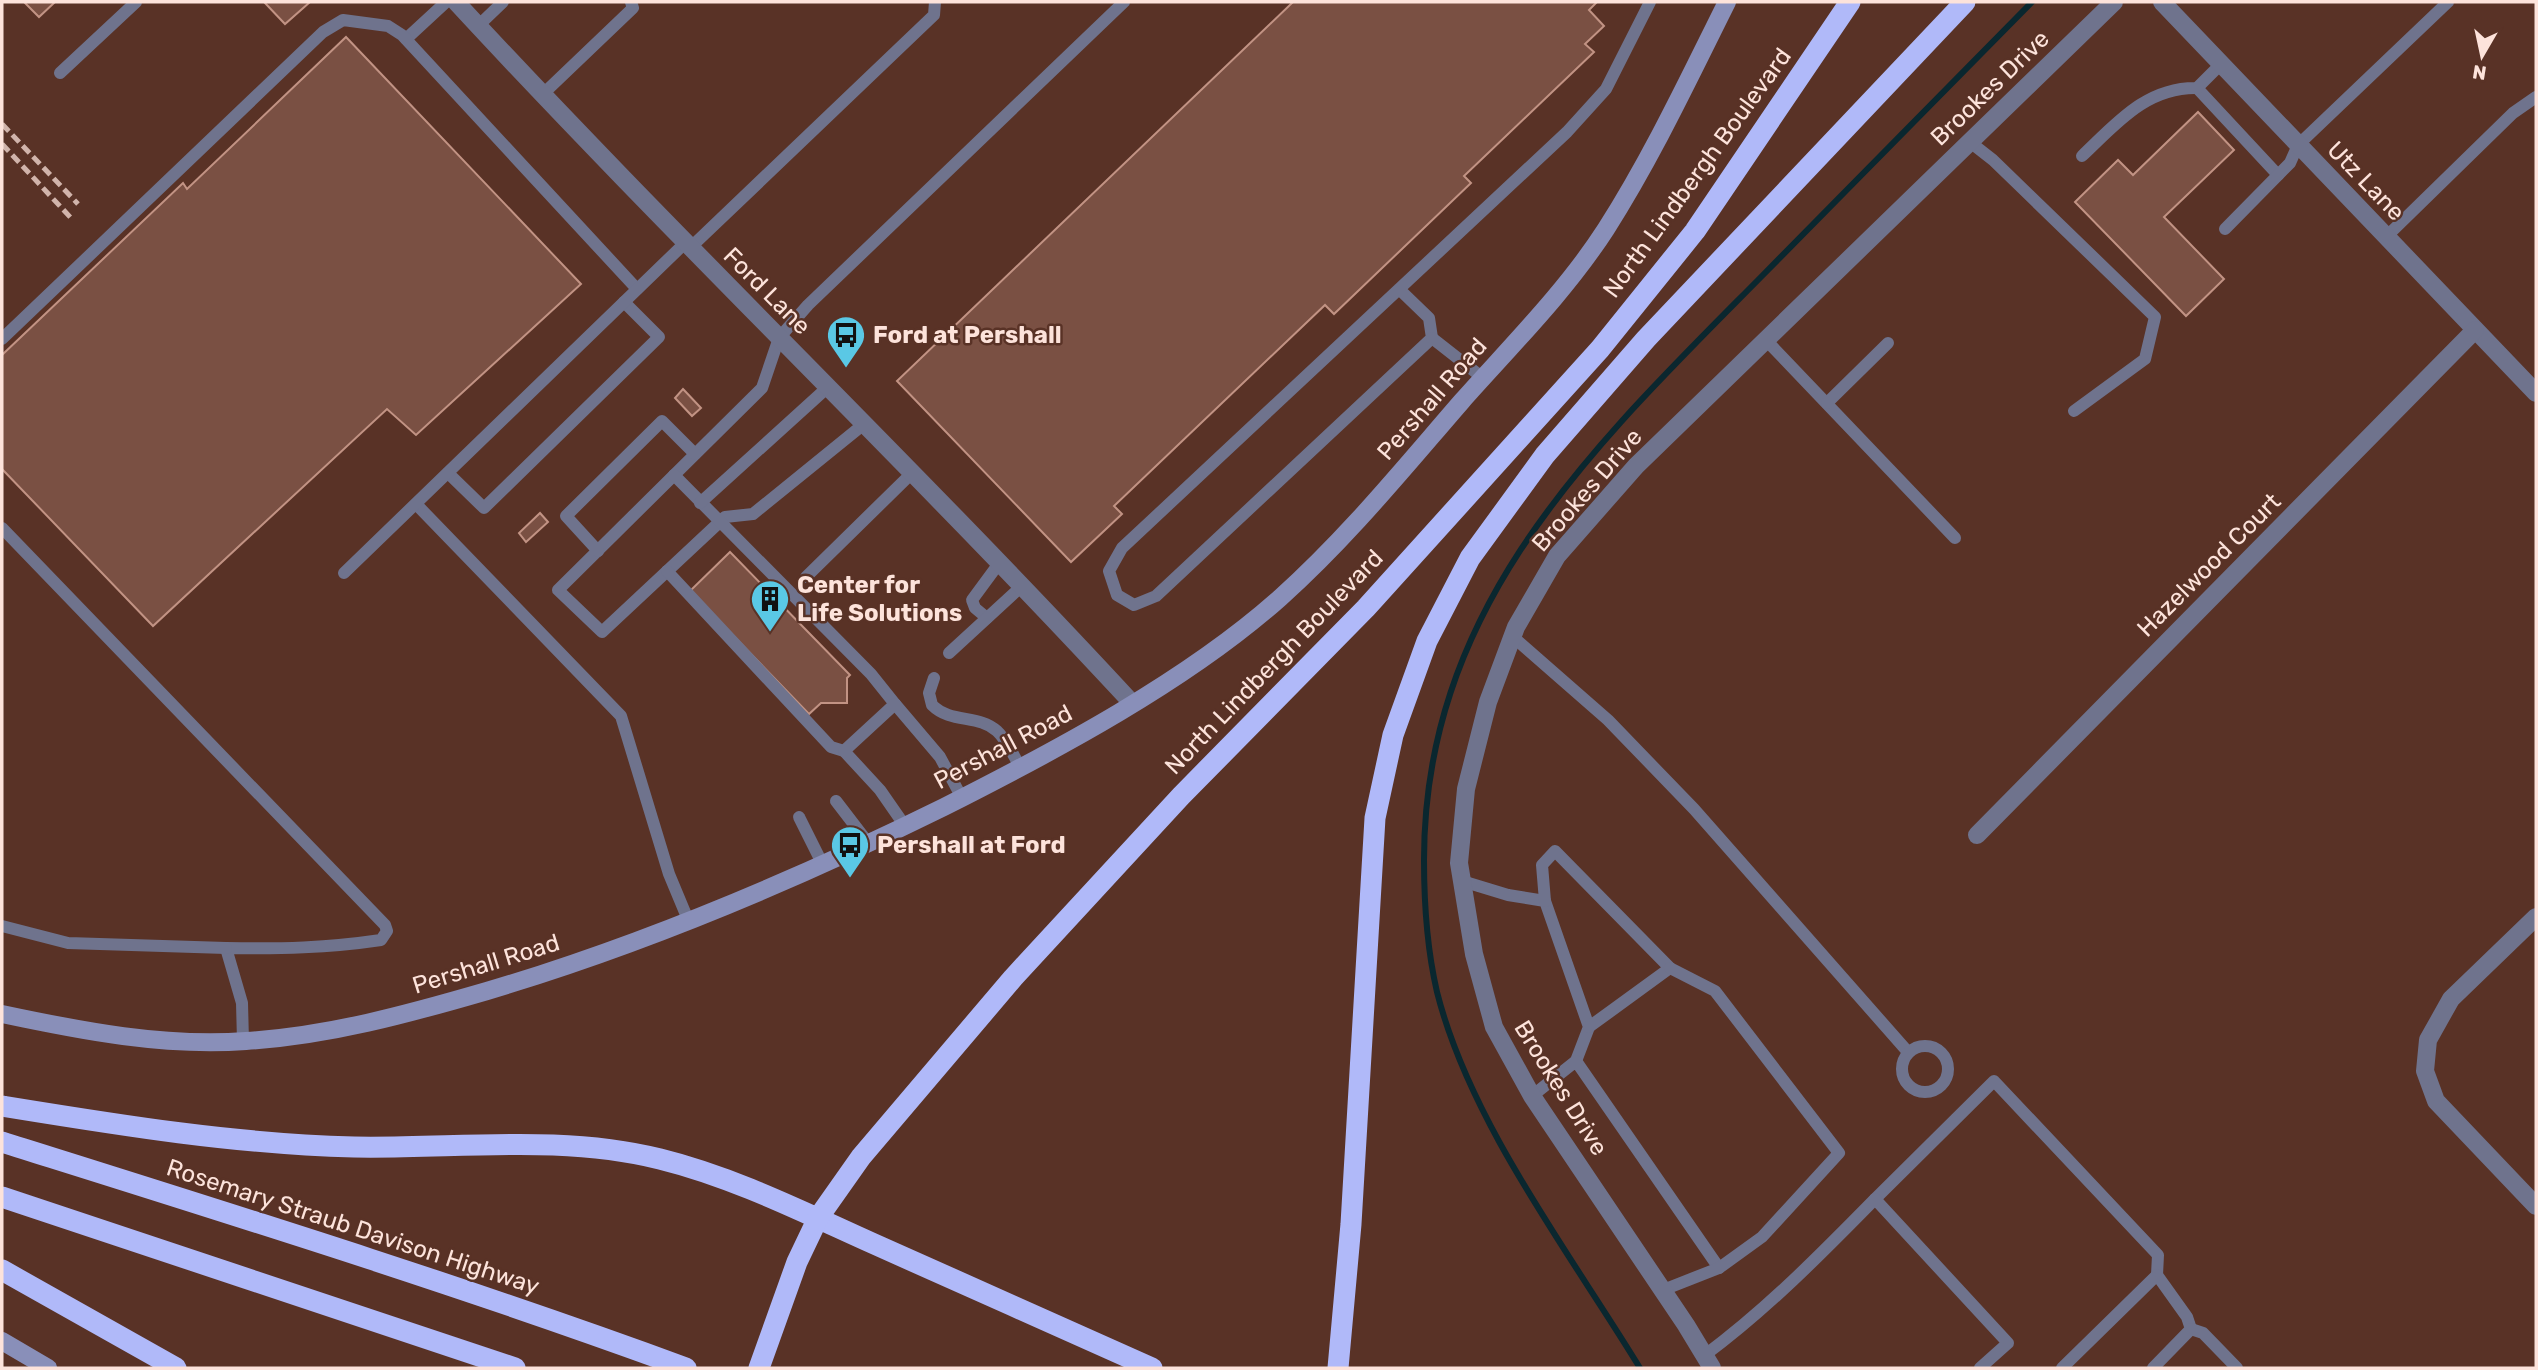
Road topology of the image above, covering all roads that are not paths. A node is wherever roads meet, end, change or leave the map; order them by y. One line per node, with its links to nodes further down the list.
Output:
1 (136, 2): 18 (lane)
2 (446, 2): 16 (lane)
3 (456, 2): 15 (street, Ford Lane)
4 (503, 2): 15 (lane)
5 (631, 2): 20 (lane)
6 (935, 2): 28 (lane)
7 (1124, 2): 33 (lane)
8 (1650, 2): 30 (lane)
9 (1727, 2): 38 (street, Pershall Road)
10 (1850, 2): 92 (highway, North Lindbergh Boulevard)
11 (1965, 2): 100 (highway)
12 (2114, 2): 22 (street, Brookes Drive)
13 (2162, 2): 17 (street, Utz Lane)
14 (2448, 2): 23 (lane)
15 (478, 26): 20 (street, Ford Lane)
16 (406, 39): 29 (lane); 35 (lane)
17 (2221, 64): 19 (lane); 23 (street, Utz Lane)
18 (60, 73)
19 (2197, 88): 24 (lane); 25 (lane)
20 (543, 94): 28 (street, Ford Lane)
21 (2536, 97): 27 (lane)
22 (1970, 142): 36 (street, Brookes Drive); 42 (lane)
23 (2298, 145): 25 (lane); 27 (street, Utz Lane)
24 (2082, 156)
25 (2278, 175): 26 (lane)
26 (2225, 229)
27 (2386, 237): 32 (street, Utz Lane)
28 (687, 245): 29 (lane); 33 (street, Ford Lane)
29 (637, 289): 31 (lane)
30 (1399, 289): 34 (lane); 34 (lane)
31 (624, 302): 45 (lane); 45 (lane)
32 (2475, 330): 40 (street, Utz Lane); 71 (street, Hazelwood Court)
33 (779, 338): 39 (street, Ford Lane); 44 (lane)
34 (1432, 338): 38 (lane)
35 (2, 340)
36 (1766, 340): 41 (lane); 60 (street, Brookes Drive)
37 (1888, 343): 41 (lane)
38 (1483, 378): 63 (street, Pershall Road)
39 (828, 387): 43 (street, Ford Lane); 48 (lane)
40 (2536, 393)
41 (1827, 403): 52 (lane)
42 (2074, 411)
43 (864, 424): 46 (street, Ford Lane); 50 (lane)
44 (695, 454): 47 (lane); 53 (lane)
45 (448, 473): 49 (lane)
46 (911, 474): 54 (street, Ford Lane); 57 (lane)
47 (674, 475): 48 (lane); 53 (lane)
48 (700, 503): 50 (lane)
49 (416, 504): 56 (lane); 77 (lane)
50 (718, 523): 55 (lane); 64 (lane)
51 (2, 528): 79 (lane)
52 (1955, 538)
53 (598, 551): 55 (lane)
54 (1000, 562): 58 (street, Ford Lane); 59 (lane)
55 (667, 572): 65 (lane)
56 (344, 573)
57 (806, 577)
58 (1023, 584): 59 (lane); 63 (street, Ford Lane)
59 (987, 618): 61 (lane)
60 (1512, 636): 74 (street, Brookes Drive); 84 (lane)
61 (949, 653)
62 (934, 678): 66 (lane)
63 (1132, 703): 66 (street, Pershall Road)
64 (895, 705): 65 (lane); 67 (lane)
65 (844, 751): 70 (lane)
66 (1021, 768): 67 (street, Pershall Road)
67 (962, 798): 70 (street, Pershall Road)
68 (836, 801): 72 (lane)
69 (799, 817): 73 (lane)
70 (905, 826): 72 (street, Pershall Road)
71 (1977, 835)
72 (869, 844): 73 (street, Pershall Road)
73 (823, 865): 77 (street, Pershall Road)
74 (1462, 881): 75 (lane); 86 (street, Brookes Drive)
75 (1545, 901): 80 (lane); 82 (lane)
76 (2536, 917): 91 (street)
77 (689, 922): 83 (street, Pershall Road)
78 (2, 926): 79 (lane)
79 (226, 948): 83 (lane)
80 (1670, 968): 82 (lane); 93 (lane)
81 (2, 1014): 83 (street, Pershall Road)
82 (1589, 1027): 85 (lane)
83 (243, 1041)
84 (1908, 1052)
85 (1576, 1061): 86 (lane); 93 (lane)
86 (1532, 1096): 96 (street, Brookes Drive)
87 (2, 1106): 92 (highway)
88 (2, 1142): 104 (highway, Rosemary Straub Davison Highway)
89 (2, 1197): 103 (highway)
90 (1875, 1199): 95 (lane); 99 (lane); 107 (lane)
91 (2536, 1206)
92 (818, 1219): 105 (highway, North Lindbergh Boulevard); 106 (highway)
93 (1720, 1268): 96 (lane)
94 (2, 1270): 102 (highway)
95 (2157, 1275): 97 (lane); 108 (lane)
96 (1663, 1290): 99 (street, Brookes Drive)
97 (2191, 1329): 109 (lane); 110 (lane)
98 (2, 1341): 101 (street)
99 (1708, 1362)
100 (1340, 1365)
101 (48, 1368)
102 (176, 1368)
103 (515, 1368)
104 (686, 1368)
105 (759, 1368)
106 (1152, 1368)
107 (1980, 1368)
108 (2062, 1368)
109 (2153, 1368)
110 (2237, 1368)

